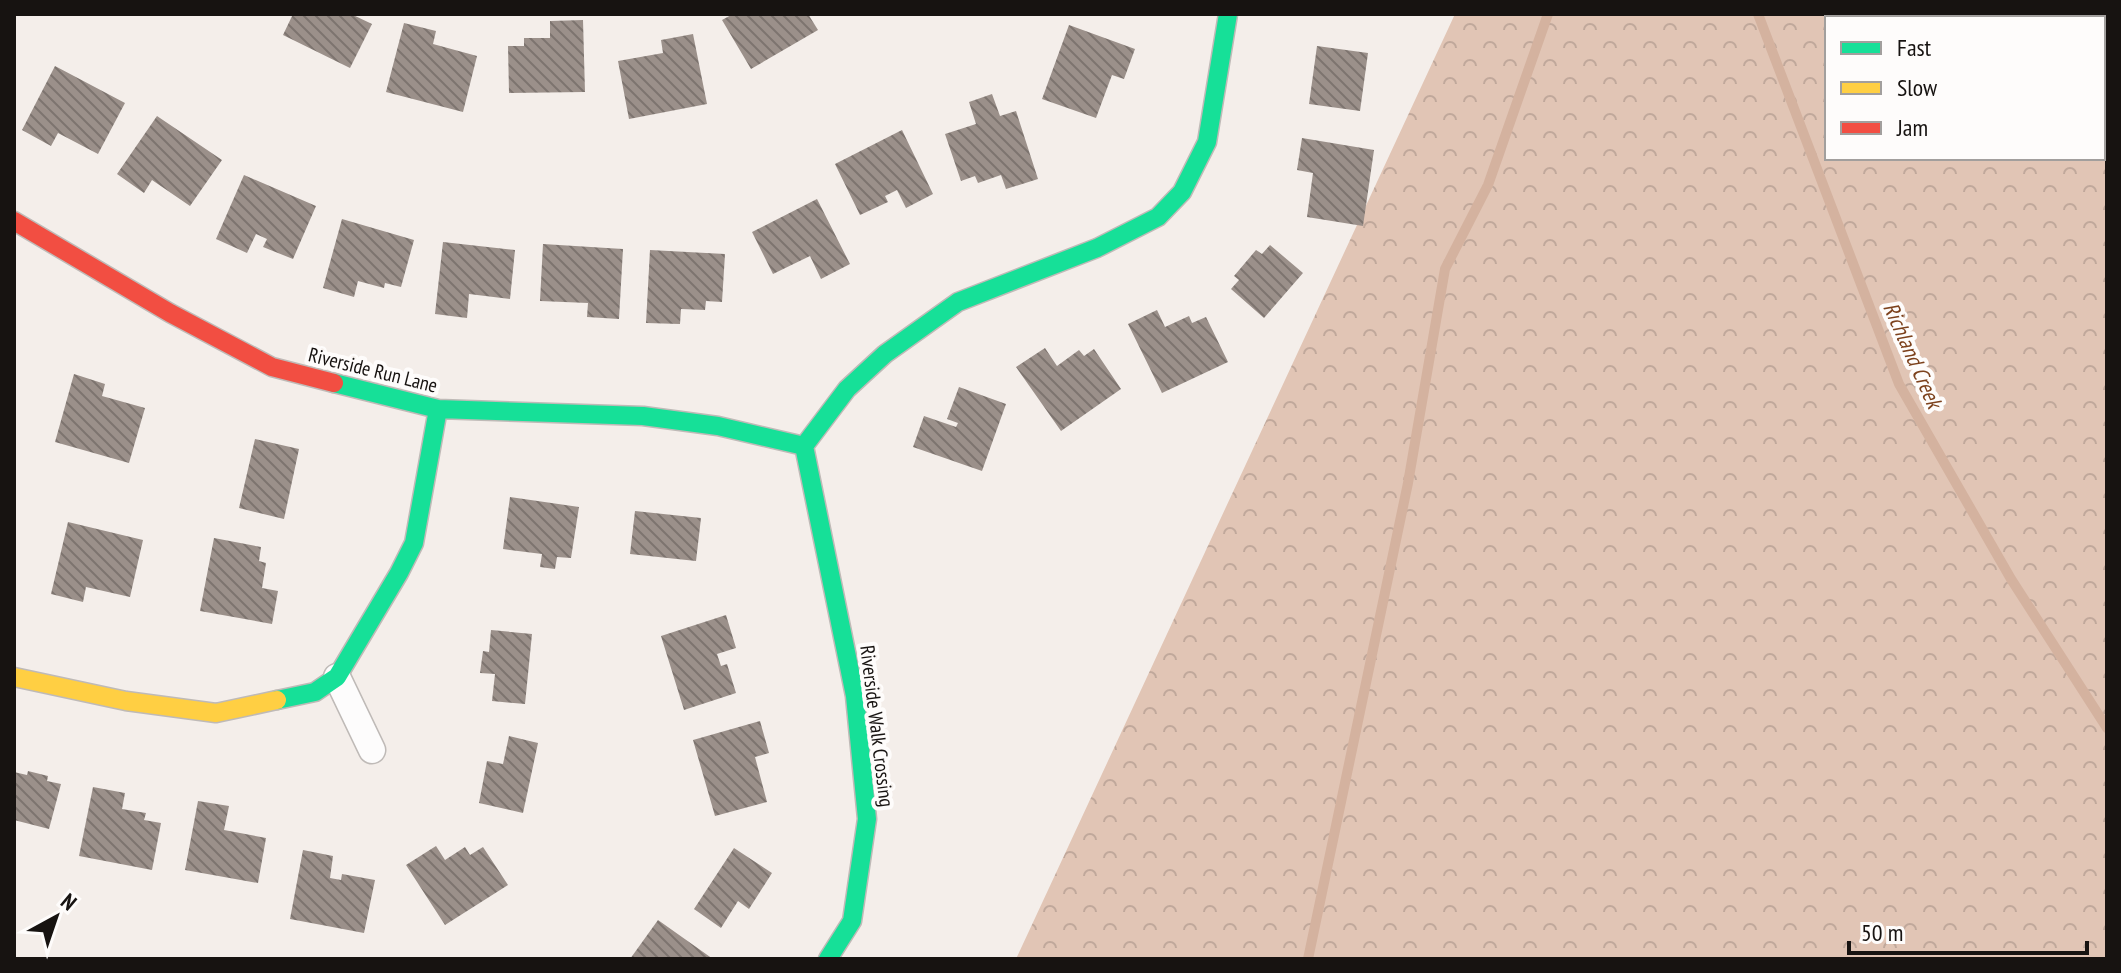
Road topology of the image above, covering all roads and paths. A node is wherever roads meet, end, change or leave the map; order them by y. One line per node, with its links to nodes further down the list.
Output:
1 (1228, 14): 4 (street)
2 (14, 221): 3 (street, Riverside Run Lane)
3 (438, 409): 4 (street, Riverside Run Lane); 6 (street)
4 (804, 446): 8 (street, Riverside Walk Crossing)
5 (14, 677): 6 (street)
6 (337, 677): 7 (street)
7 (372, 750)
8 (828, 959)

